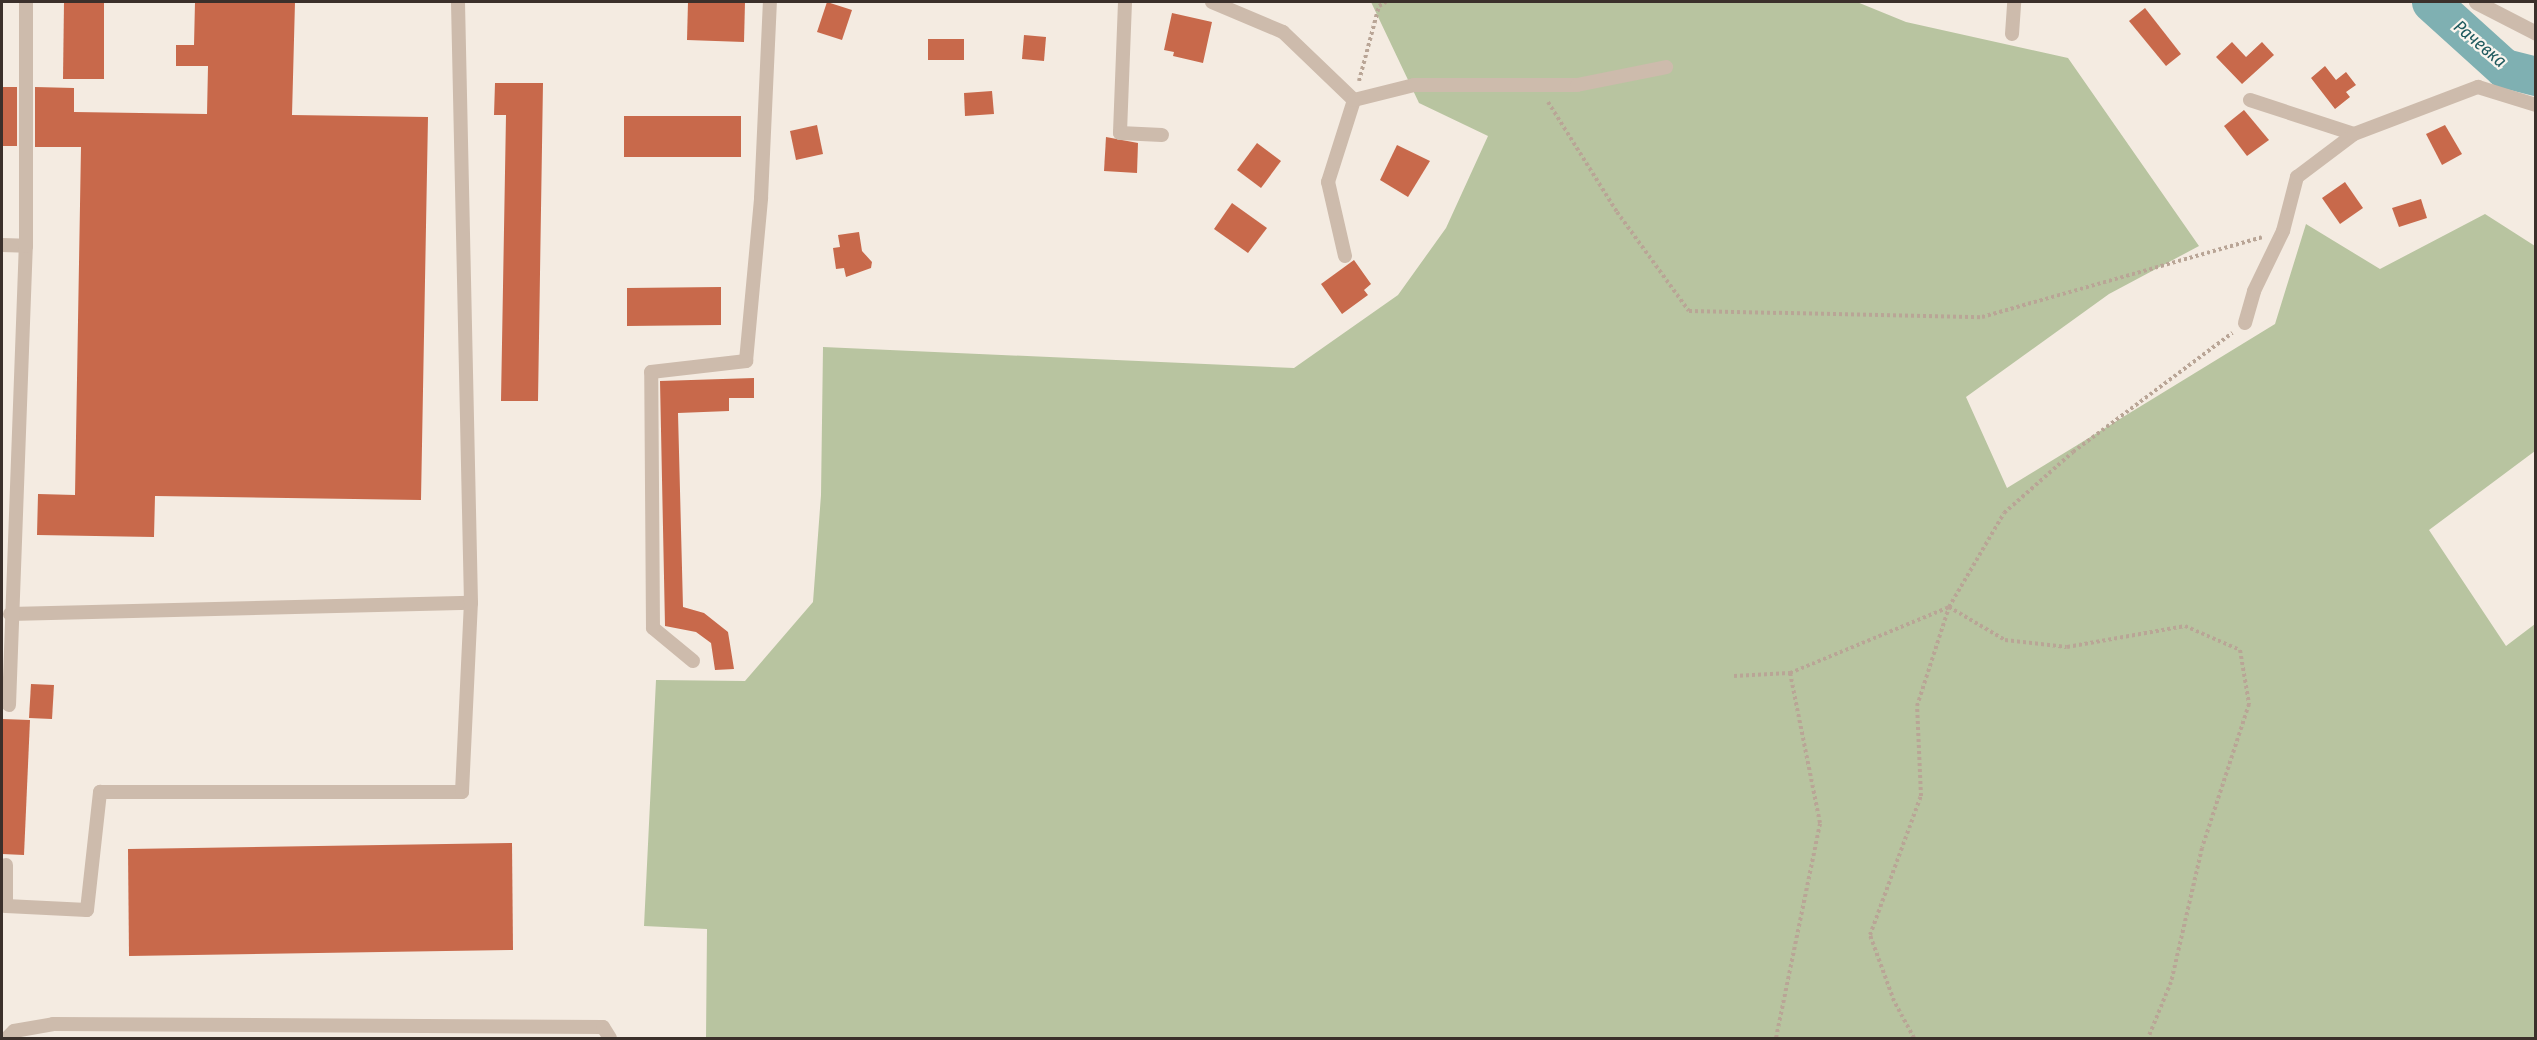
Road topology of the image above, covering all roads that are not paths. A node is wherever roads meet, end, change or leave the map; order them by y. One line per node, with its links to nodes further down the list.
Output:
1 (26, 2): 18 (lane)
2 (458, 2): 21 (lane)
3 (770, 2): 23 (lane)
4 (1125, 2): 16 (lane)
5 (1212, 2): 12 (lane)
6 (2014, 2): 10 (lane)
7 (2476, 2): 8 (street)
8 (2490, 5): 9 (street)
9 (2535, 33)
10 (2012, 34)
11 (1666, 67): 12 (lane)
12 (1353, 100): 19 (lane)
13 (2250, 100): 15 (lane)
14 (2535, 105): 15 (lane)
15 (2354, 134): 20 (lane)
16 (1162, 135)
17 (2, 245): 18 (lane)
18 (26, 246): 22 (lane)
19 (1345, 256)
20 (2245, 323)
21 (471, 603): 22 (lane); 25 (lane)
22 (10, 614): 24 (lane)
23 (693, 661)
24 (9, 705)
25 (6, 864)
26 (7, 1038): 27 (lane)
27 (610, 1038)

